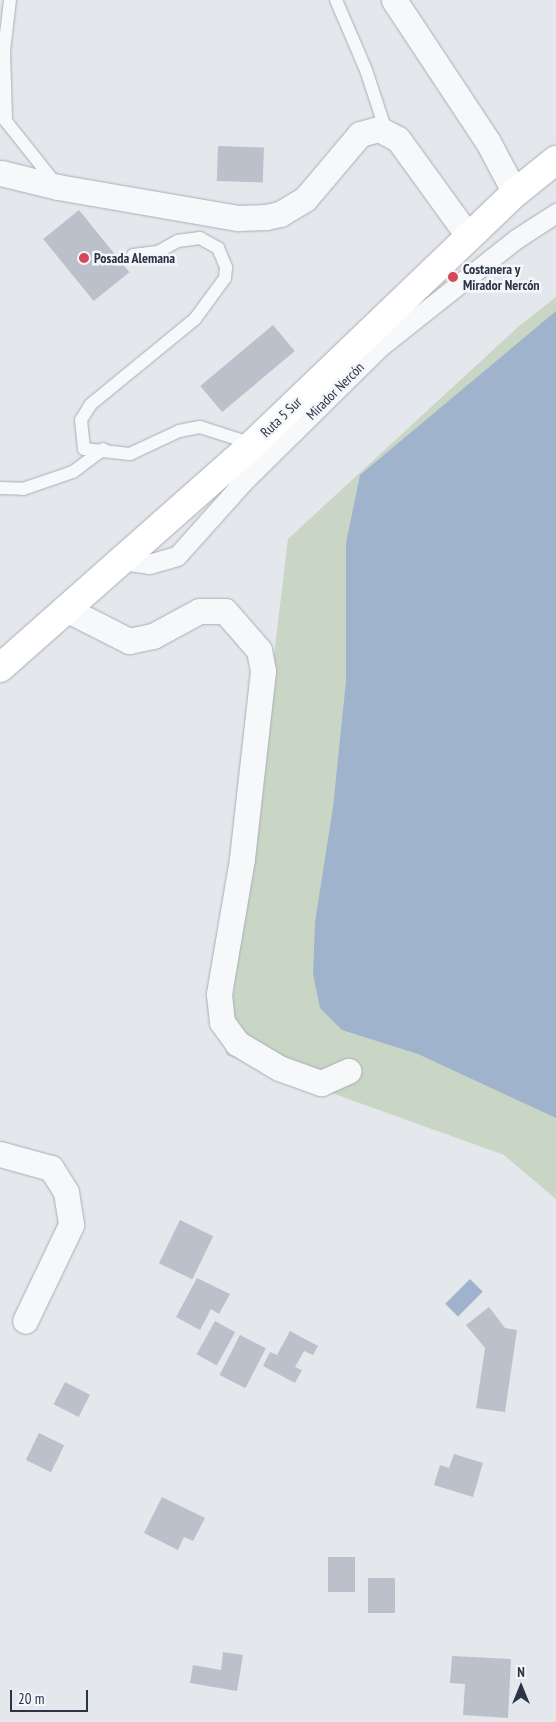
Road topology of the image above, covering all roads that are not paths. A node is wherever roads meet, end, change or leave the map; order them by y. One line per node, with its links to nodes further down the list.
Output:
1 (10, 0): 4 (lane)
2 (336, 0): 5 (lane)
3 (394, 0): 9 (street)
4 (3, 116): 8 (lane)
5 (386, 131): 10 (street); 13 (street)
6 (556, 160): 9 (highway, Ruta 5 Sur)
7 (1, 173): 8 (street)
8 (58, 187): 10 (street)
9 (515, 193): 13 (highway, Ruta 5 Sur)
10 (208, 211): 12 (lane)
11 (556, 213): 18 (street, Mirador Nercón)
12 (200, 238): 14 (lane); 16 (lane)
13 (469, 238): 15 (highway, Ruta 5 Sur)
14 (133, 256)
15 (253, 444): 16 (lane); 18 (highway, Ruta 5 Sur)
16 (103, 449): 17 (lane)
17 (0, 488)
18 (122, 560): 19 (highway, Ruta 5 Sur)
19 (66, 609): 20 (highway, Ruta 5 Sur); 21 (street)
20 (0, 668)
21 (348, 1071)
22 (0, 1154): 23 (street)
23 (25, 1321)

